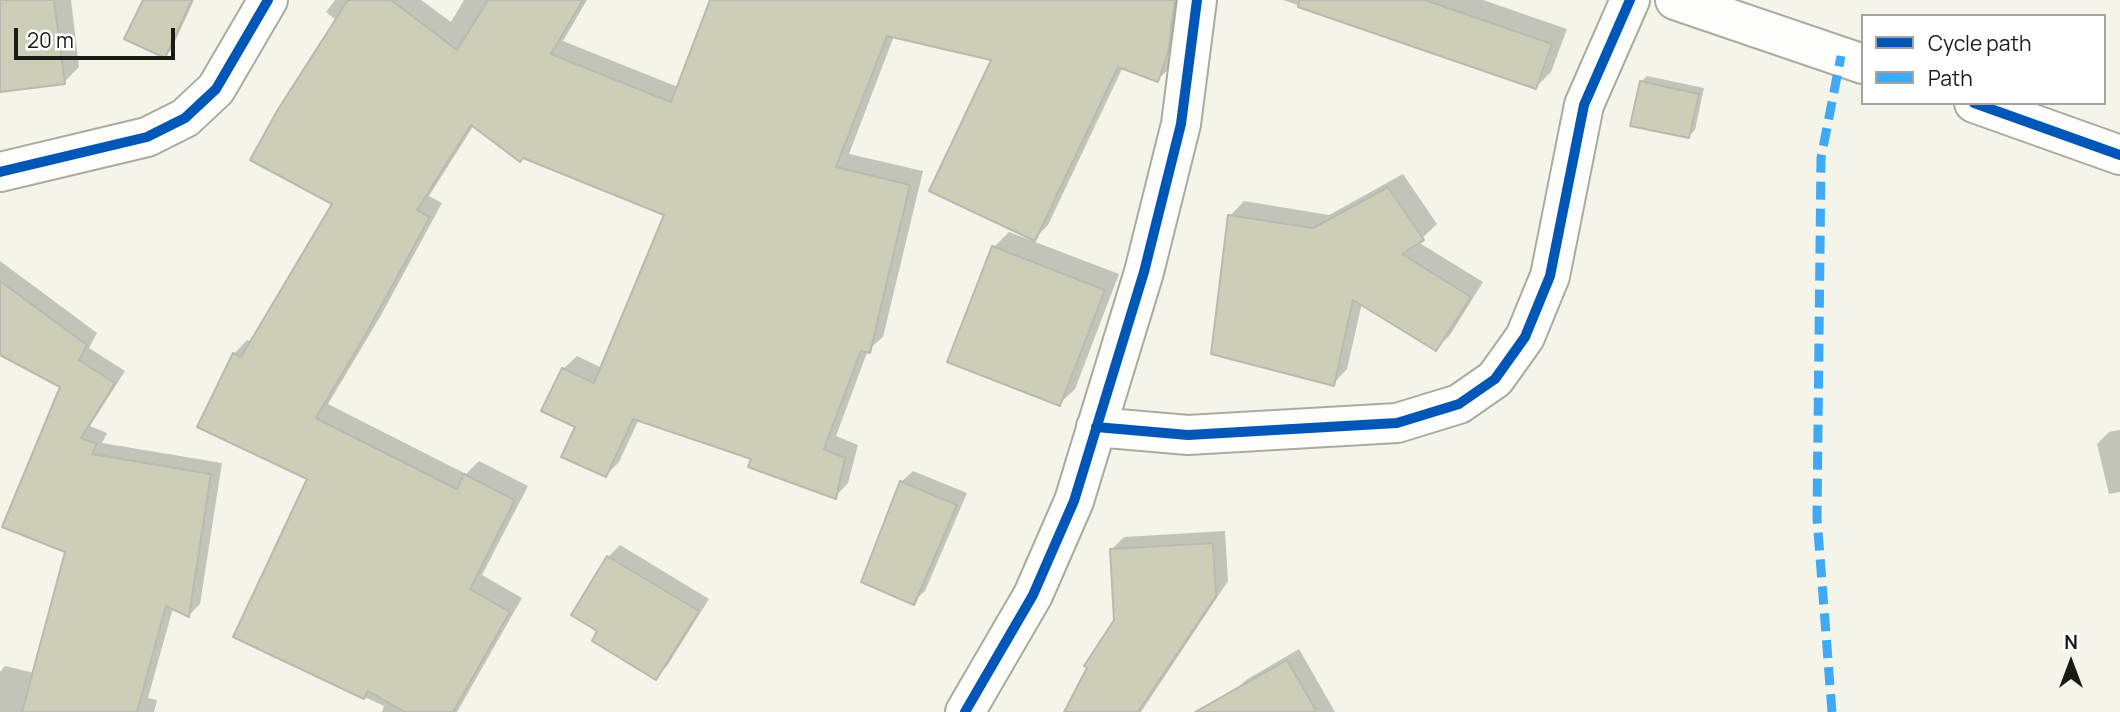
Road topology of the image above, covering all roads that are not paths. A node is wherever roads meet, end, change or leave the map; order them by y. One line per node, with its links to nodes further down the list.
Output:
1 (268, 0): 8 (street)
2 (1197, 0): 9 (street)
3 (1630, 0): 9 (street)
4 (1675, 0): 5 (street)
5 (1861, 63)
6 (1980, 105): 7 (street)
7 (2120, 155)
8 (0, 172)
9 (1096, 427): 10 (street)
10 (965, 712)

